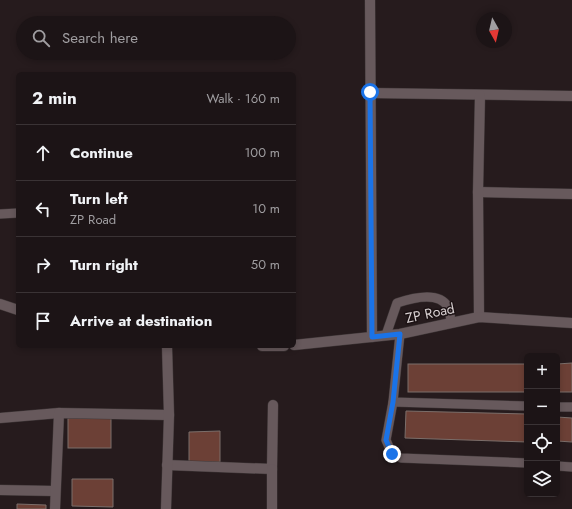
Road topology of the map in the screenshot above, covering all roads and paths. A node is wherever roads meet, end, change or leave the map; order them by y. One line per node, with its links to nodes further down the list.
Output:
1 (370, 0): 2 (street)
2 (370, 92): 3 (street); 16 (street)
3 (480, 95): 4 (street); 5 (street)
4 (572, 96)
5 (478, 192): 6 (street); 11 (street)
6 (572, 194)
7 (16, 213): 8 (lane)
8 (0, 214)
9 (0, 304): 10 (street)
10 (16, 309)
11 (479, 317): 12 (street, ZP Road); 13 (street, ZP Road)
12 (451, 323): 14 (street, ZP Road); 15 (lane)
13 (572, 323)
14 (400, 334): 15 (street, ZP Road); 19 (lane)
15 (386, 335): 16 (street, ZP Road)
16 (372, 337): 17 (street, ZP Road)
17 (296, 345)
18 (167, 348): 25 (street)
19 (393, 402): 21 (lane); 27 (lane)
20 (273, 405): 31 (street)
21 (524, 406)
22 (560, 407): 23 (lane)
23 (572, 408)
24 (59, 414): 25 (street); 26 (street); 33 (street)
25 (169, 415): 28 (street)
26 (0, 418)
27 (524, 463)
28 (167, 465): 31 (street); 35 (street)
29 (560, 466): 30 (lane)
30 (572, 467)
31 (272, 470): 36 (street)
32 (0, 490): 33 (street)
33 (55, 491): 34 (street)
34 (55, 509)
35 (166, 509)
36 (272, 509)

